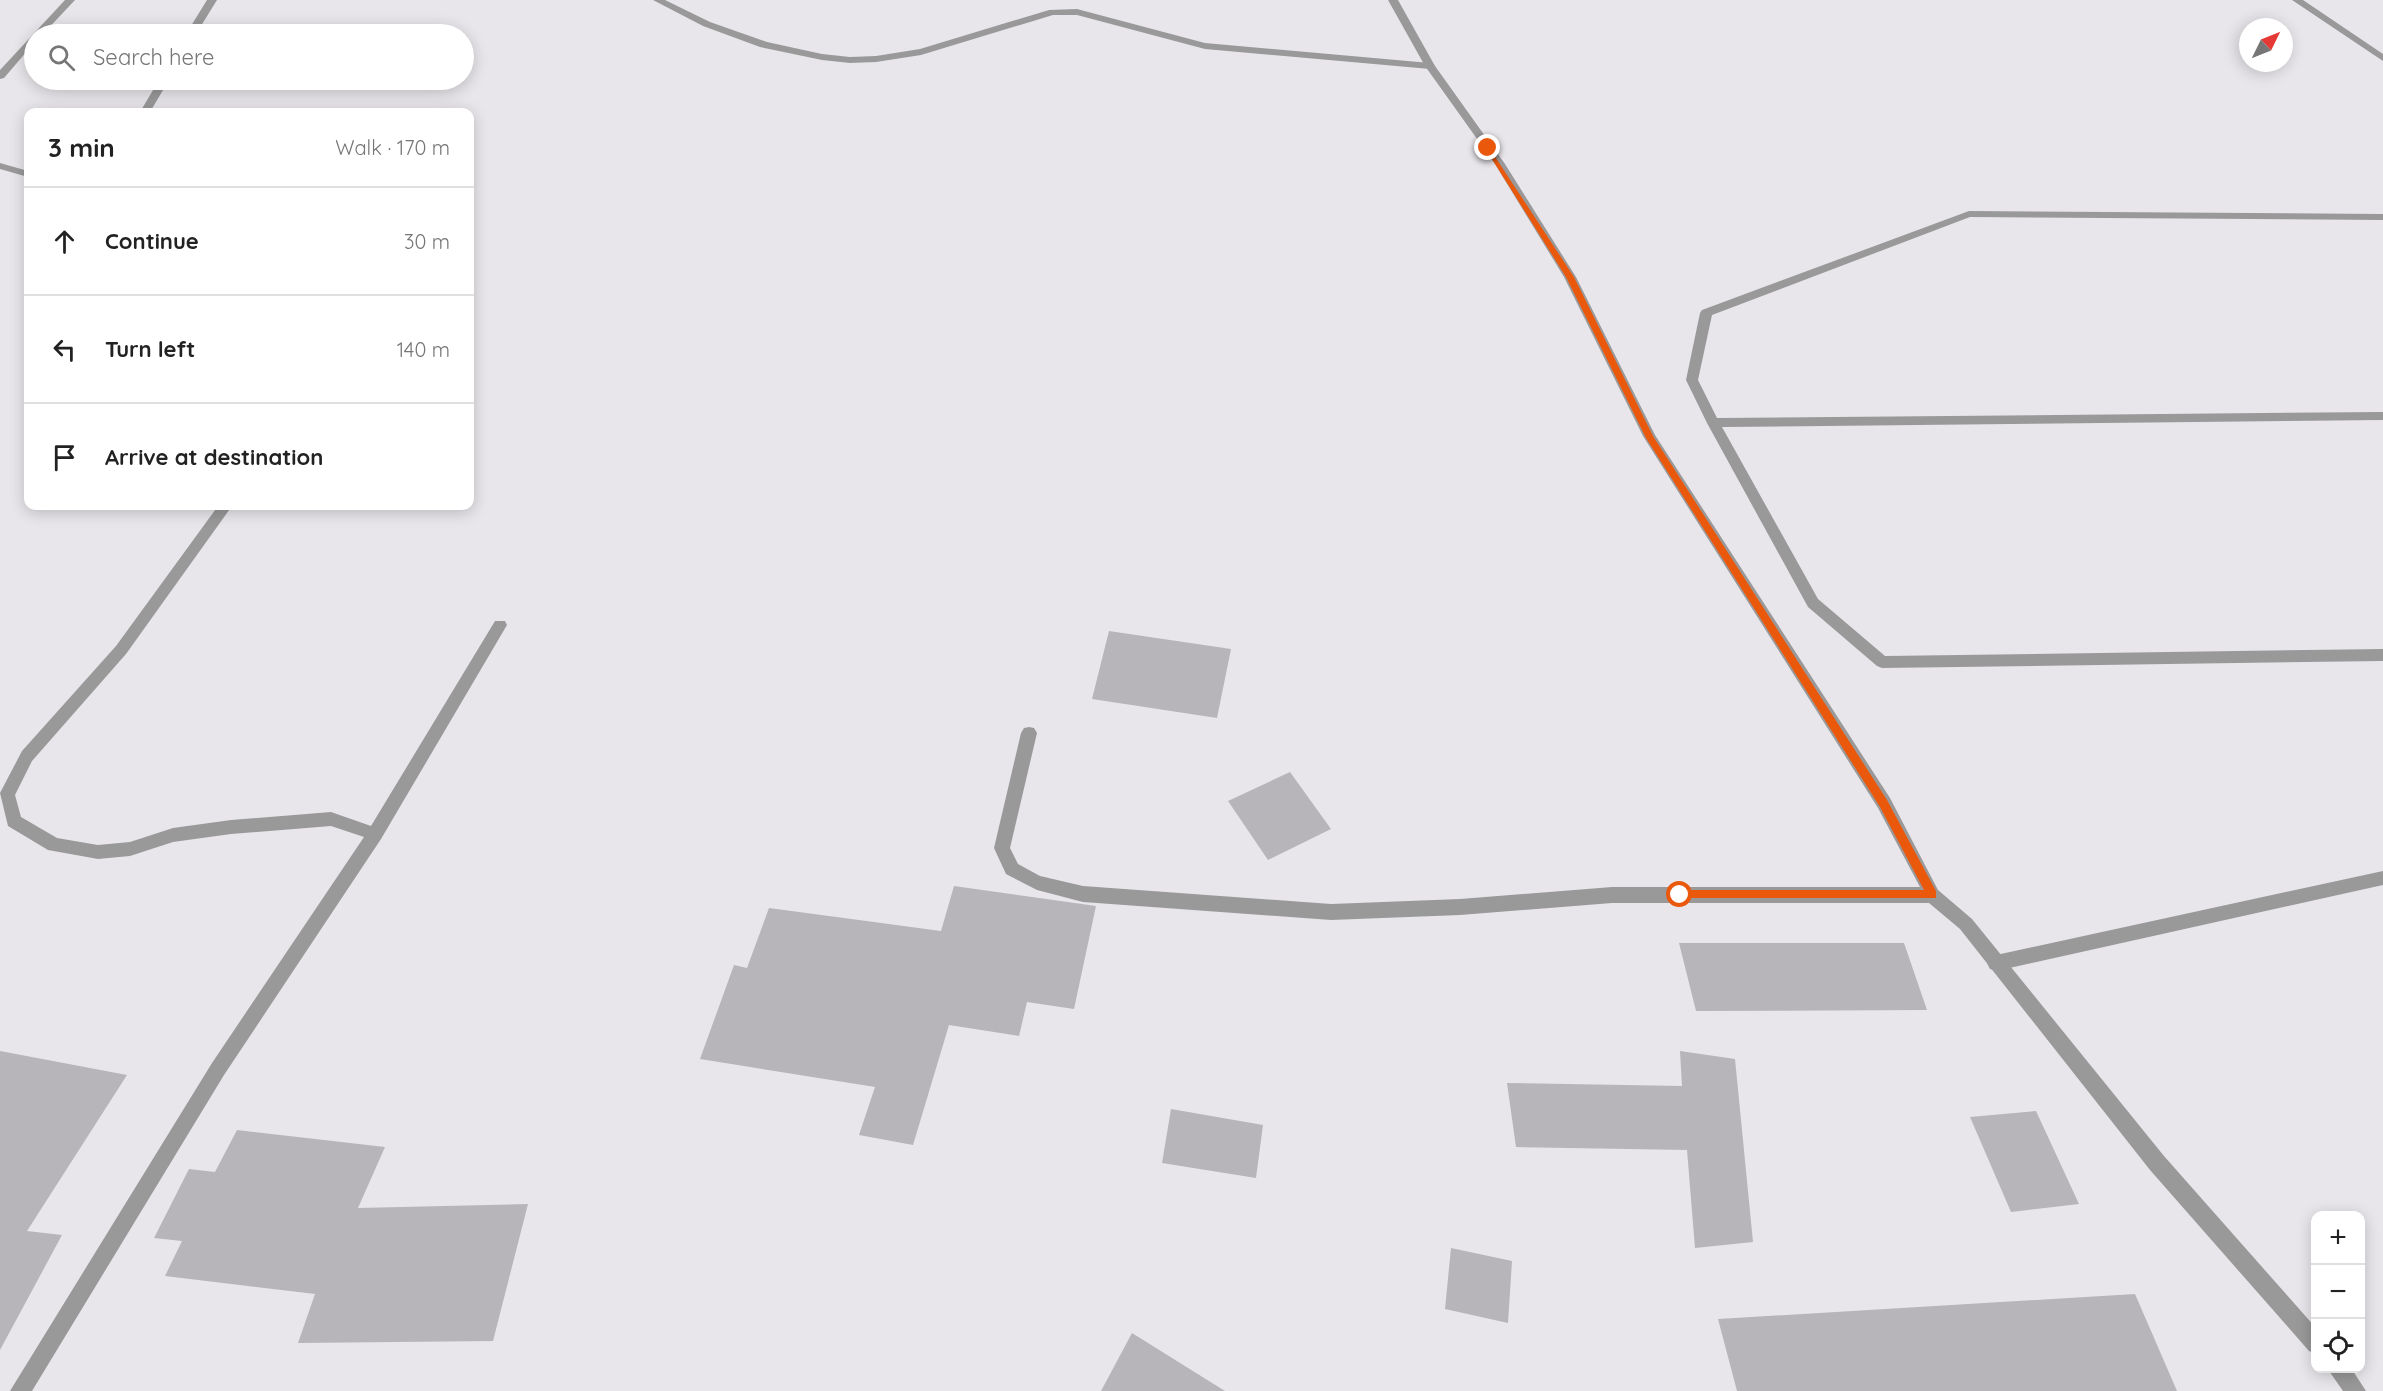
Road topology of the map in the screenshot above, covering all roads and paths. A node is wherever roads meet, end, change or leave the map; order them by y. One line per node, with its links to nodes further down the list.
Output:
1 (70, 0): 6 (street)
2 (212, 0): 7 (street)
3 (658, 0): 10 (street)
4 (1393, 0): 10 (street)
5 (2297, 0): 9 (street)
6 (47, 24)
7 (197, 24)
8 (24, 49): 11 (street)
9 (2383, 58)
10 (1430, 66): 25 (street)
11 (0, 76)
12 (158, 90): 13 (street)
13 (146, 108)
14 (0, 166): 15 (street)
15 (24, 173)
16 (2383, 217): 18 (street)
17 (2383, 416): 18 (street)
18 (1713, 423): 21 (street)
19 (222, 510): 23 (street)
20 (501, 625): 23 (street)
21 (2383, 655)
22 (1029, 733): 25 (street)
23 (375, 834): 29 (street)
24 (2383, 878): 26 (street)
25 (1932, 895): 26 (street)
26 (1996, 963): 27 (street)
27 (2311, 1338)
28 (2341, 1373): 30 (street)
29 (20, 1391)
30 (2356, 1391)

